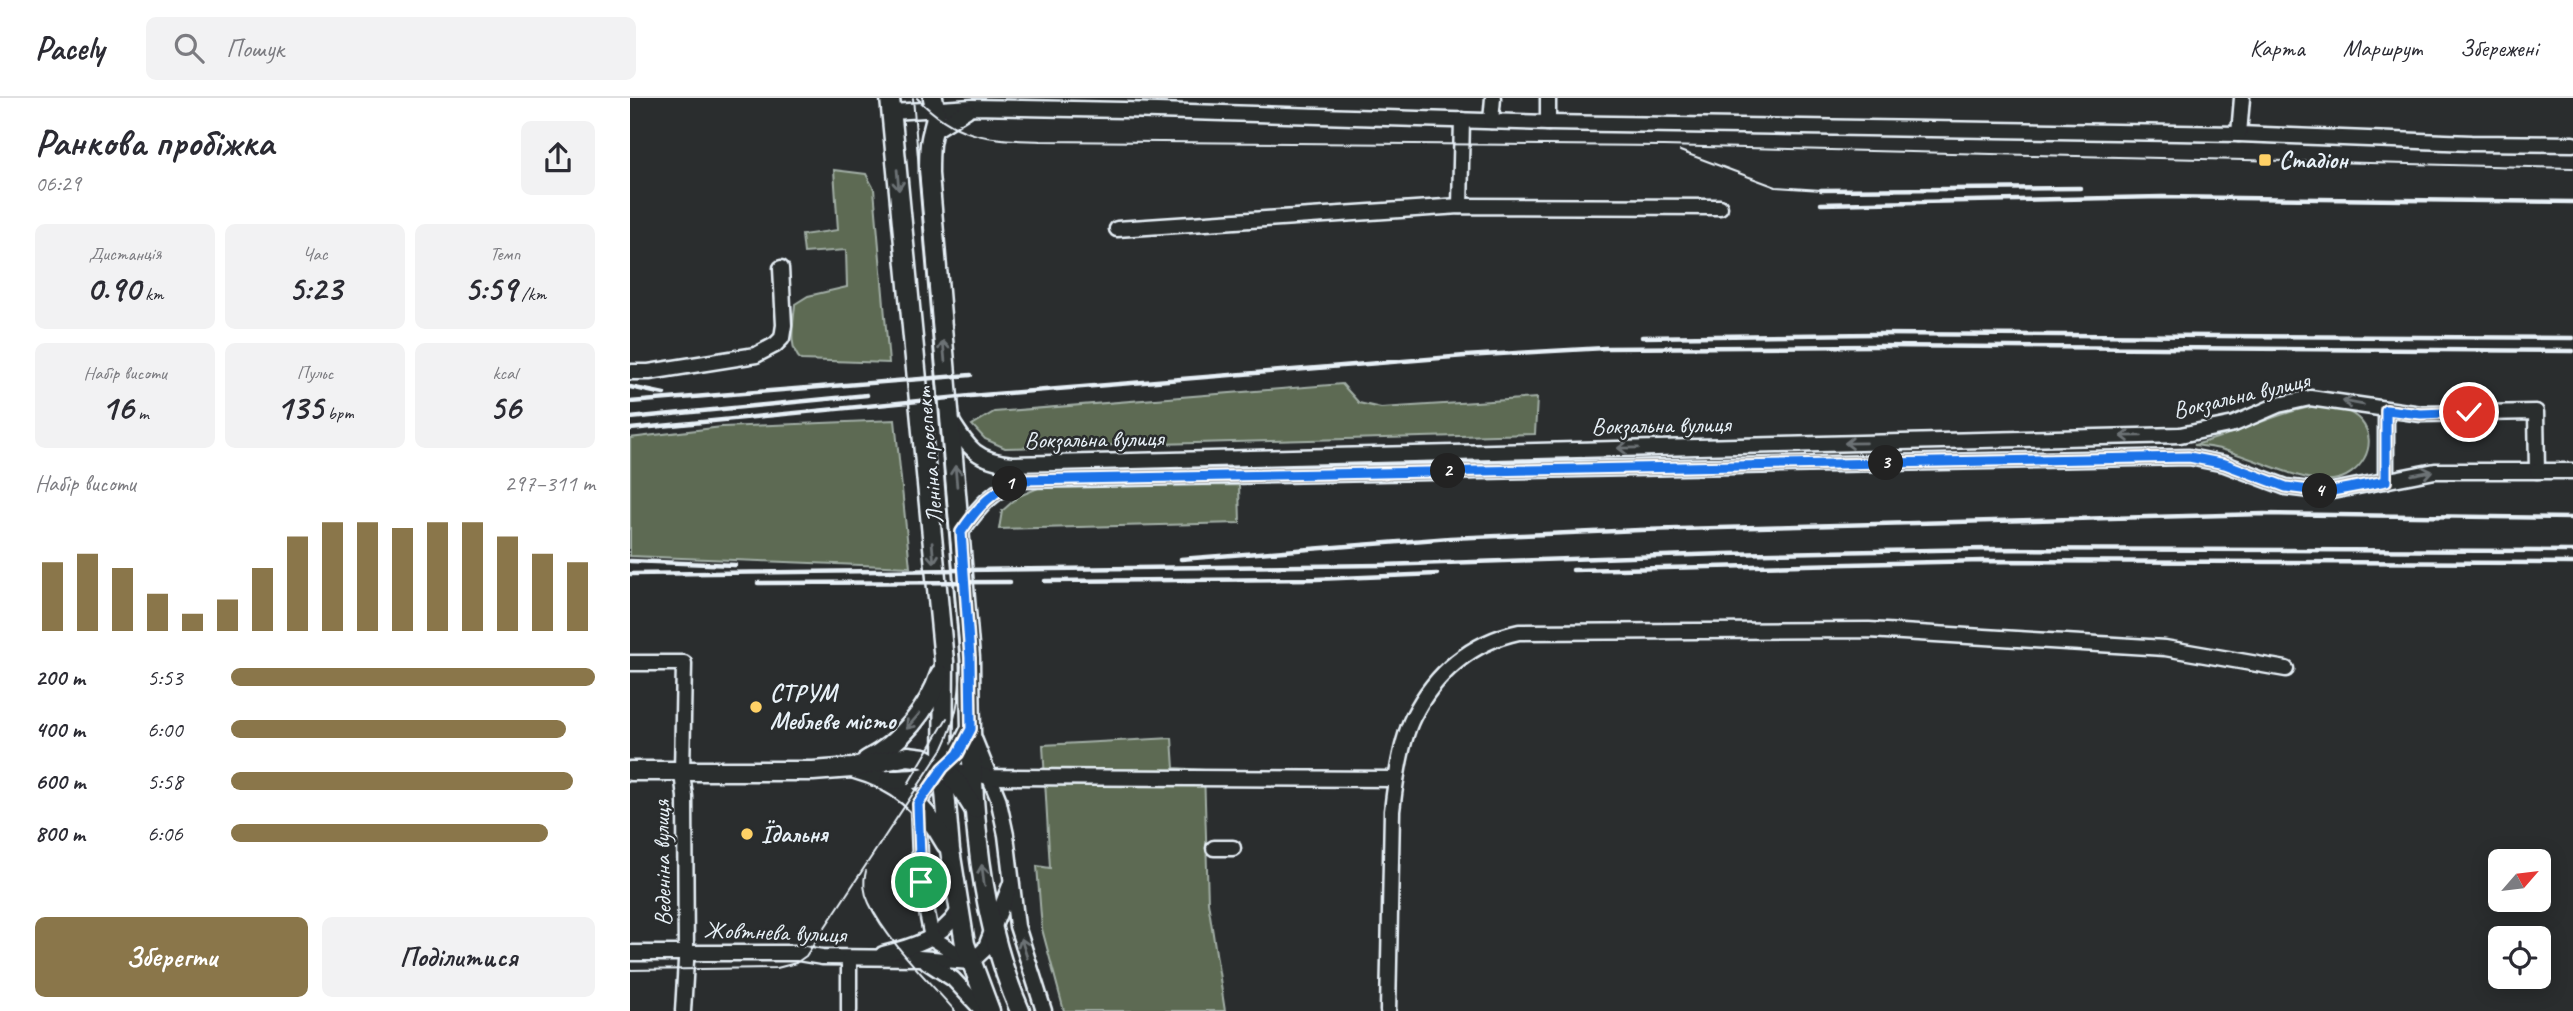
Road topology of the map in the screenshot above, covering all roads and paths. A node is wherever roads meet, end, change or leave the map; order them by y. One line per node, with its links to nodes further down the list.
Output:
1 (1493, 98): 9 (street)
2 (1548, 98): 10 (street)
3 (2242, 98): 12 (street)
4 (937, 102): 6 (street); 7 (street); 11 (main road, Леніна проспект)
5 (1124, 104): 7 (street); 8 (street)
6 (891, 105): 25 (main road, Леніна проспект, one-way to 25)
7 (972, 107): 11 (street)
8 (1462, 120): 9 (street); 14 (street)
9 (1491, 121): 10 (street)
10 (1548, 123): 12 (street)
11 (935, 130): 20 (main road, Леніна проспект, one-way to 11)
12 (2238, 134): 13 (street)
13 (2573, 144)
14 (1460, 206): 15 (street); 16 (street)
15 (1720, 207)
16 (1117, 229)
17 (781, 268): 18 (street)
18 (630, 372)
19 (2386, 410): 20 (street, Вокзальна вулиця, one-way to 20); 21 (street, Вокзальна вулиця); 23 (street)
20 (950, 419): 24 (main road, Леніна проспект, one-way to 20)
21 (2537, 471): 22 (street); 23 (street, Вокзальна вулиця, one-way to 21)
22 (2573, 471)
23 (2386, 481): 24 (street, Вокзальна вулиця)
24 (961, 532): 28 (main road, Леніна проспект)
25 (944, 661): 29 (main road, Леніна проспект, one-way to 29); 30 (main road, Леніна проспект)
26 (630, 663): 32 (street, Веденіна вулиця)
27 (2286, 669): 34 (street)
28 (971, 729): 30 (main road); 33 (main road, Леніна проспект)
29 (852, 768): 30 (main road); 32 (main road); 35 (main road)
30 (943, 768): 33 (street); 35 (main road); 36 (street); 37 (main road); 40 (main road, Леніна проспект)
31 (630, 771): 32 (main road)
32 (682, 773): 47 (street, Веденіна вулиця)
33 (981, 775): 34 (street); 37 (main road, Леніна проспект); 41 (street)
34 (1396, 779): 59 (street)
35 (889, 780): 36 (main road)
36 (918, 804): 40 (main road); 43 (street)
37 (975, 812): 44 (main road, Леніна проспект, one-way to 37)
38 (1214, 848): 39 (street)
39 (1233, 848)
40 (950, 850): 42 (main road, Леніна проспект)
41 (1011, 883): 44 (street); 58 (street, one-way to 41)
42 (958, 912): 45 (street); 52 (main road, Леніна проспект)
43 (926, 918): 45 (street); 46 (street)
44 (992, 927): 52 (street); 57 (main road, Леніна проспект)
45 (932, 938): 46 (street); 52 (street)
46 (900, 949): 50 (street)
47 (686, 952): 48 (street, Жовтнева вулиця); 49 (street, Жовтнева вулиця); 53 (street, Веденіна вулиця)
48 (630, 953)
49 (849, 958): 50 (street, Жовтнева вулиця); 54 (street)
50 (867, 958): 51 (street, Жовтнева вулиця)
51 (919, 958): 52 (street, Жовтнева вулиця); 55 (street)
52 (971, 962): 56 (main road, Леніна проспект)
53 (683, 1011)
54 (849, 1011)
55 (983, 1011)
56 (990, 1011)
57 (1020, 1011)
58 (1044, 1011)
59 (1388, 1011)

